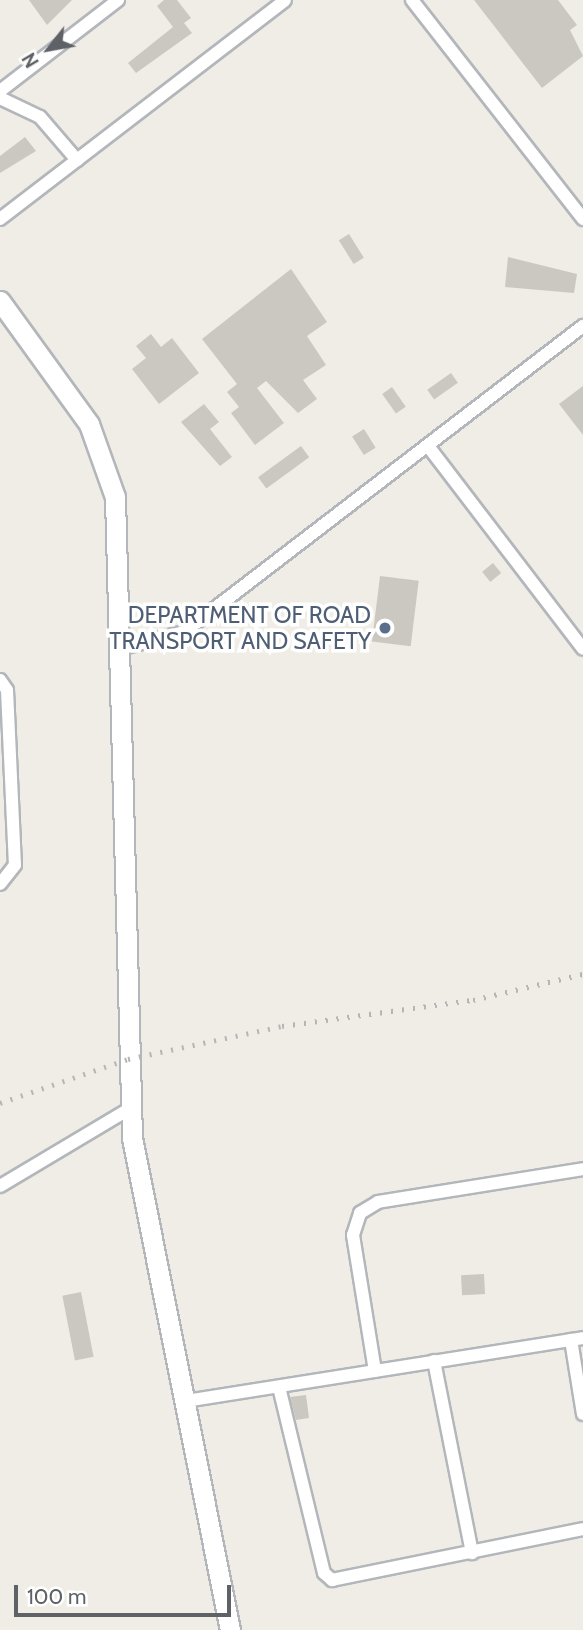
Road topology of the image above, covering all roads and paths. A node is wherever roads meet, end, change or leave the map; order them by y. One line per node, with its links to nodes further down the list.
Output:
1 (118, 0): 4 (street)
2 (285, 0): 6 (street)
3 (412, 0): 8 (street)
4 (0, 90)
5 (0, 98): 6 (street)
6 (76, 160): 7 (street)
7 (0, 219)
8 (583, 219)
9 (0, 301): 12 (street)
10 (583, 326): 11 (street)
11 (428, 446): 12 (street); 13 (street)
12 (123, 648): 16 (street)
13 (583, 649)
14 (0, 680): 15 (street)
15 (0, 884)
16 (129, 1109): 18 (street); 23 (street)
17 (583, 1169): 21 (street)
18 (0, 1186)
19 (577, 1339): 20 (street); 24 (street)
20 (433, 1361): 21 (street); 26 (street)
21 (375, 1371): 22 (street)
22 (279, 1387): 23 (street); 26 (street)
23 (186, 1401): 27 (street)
24 (583, 1414)
25 (583, 1529): 26 (street)
26 (472, 1553)
27 (230, 1630)

